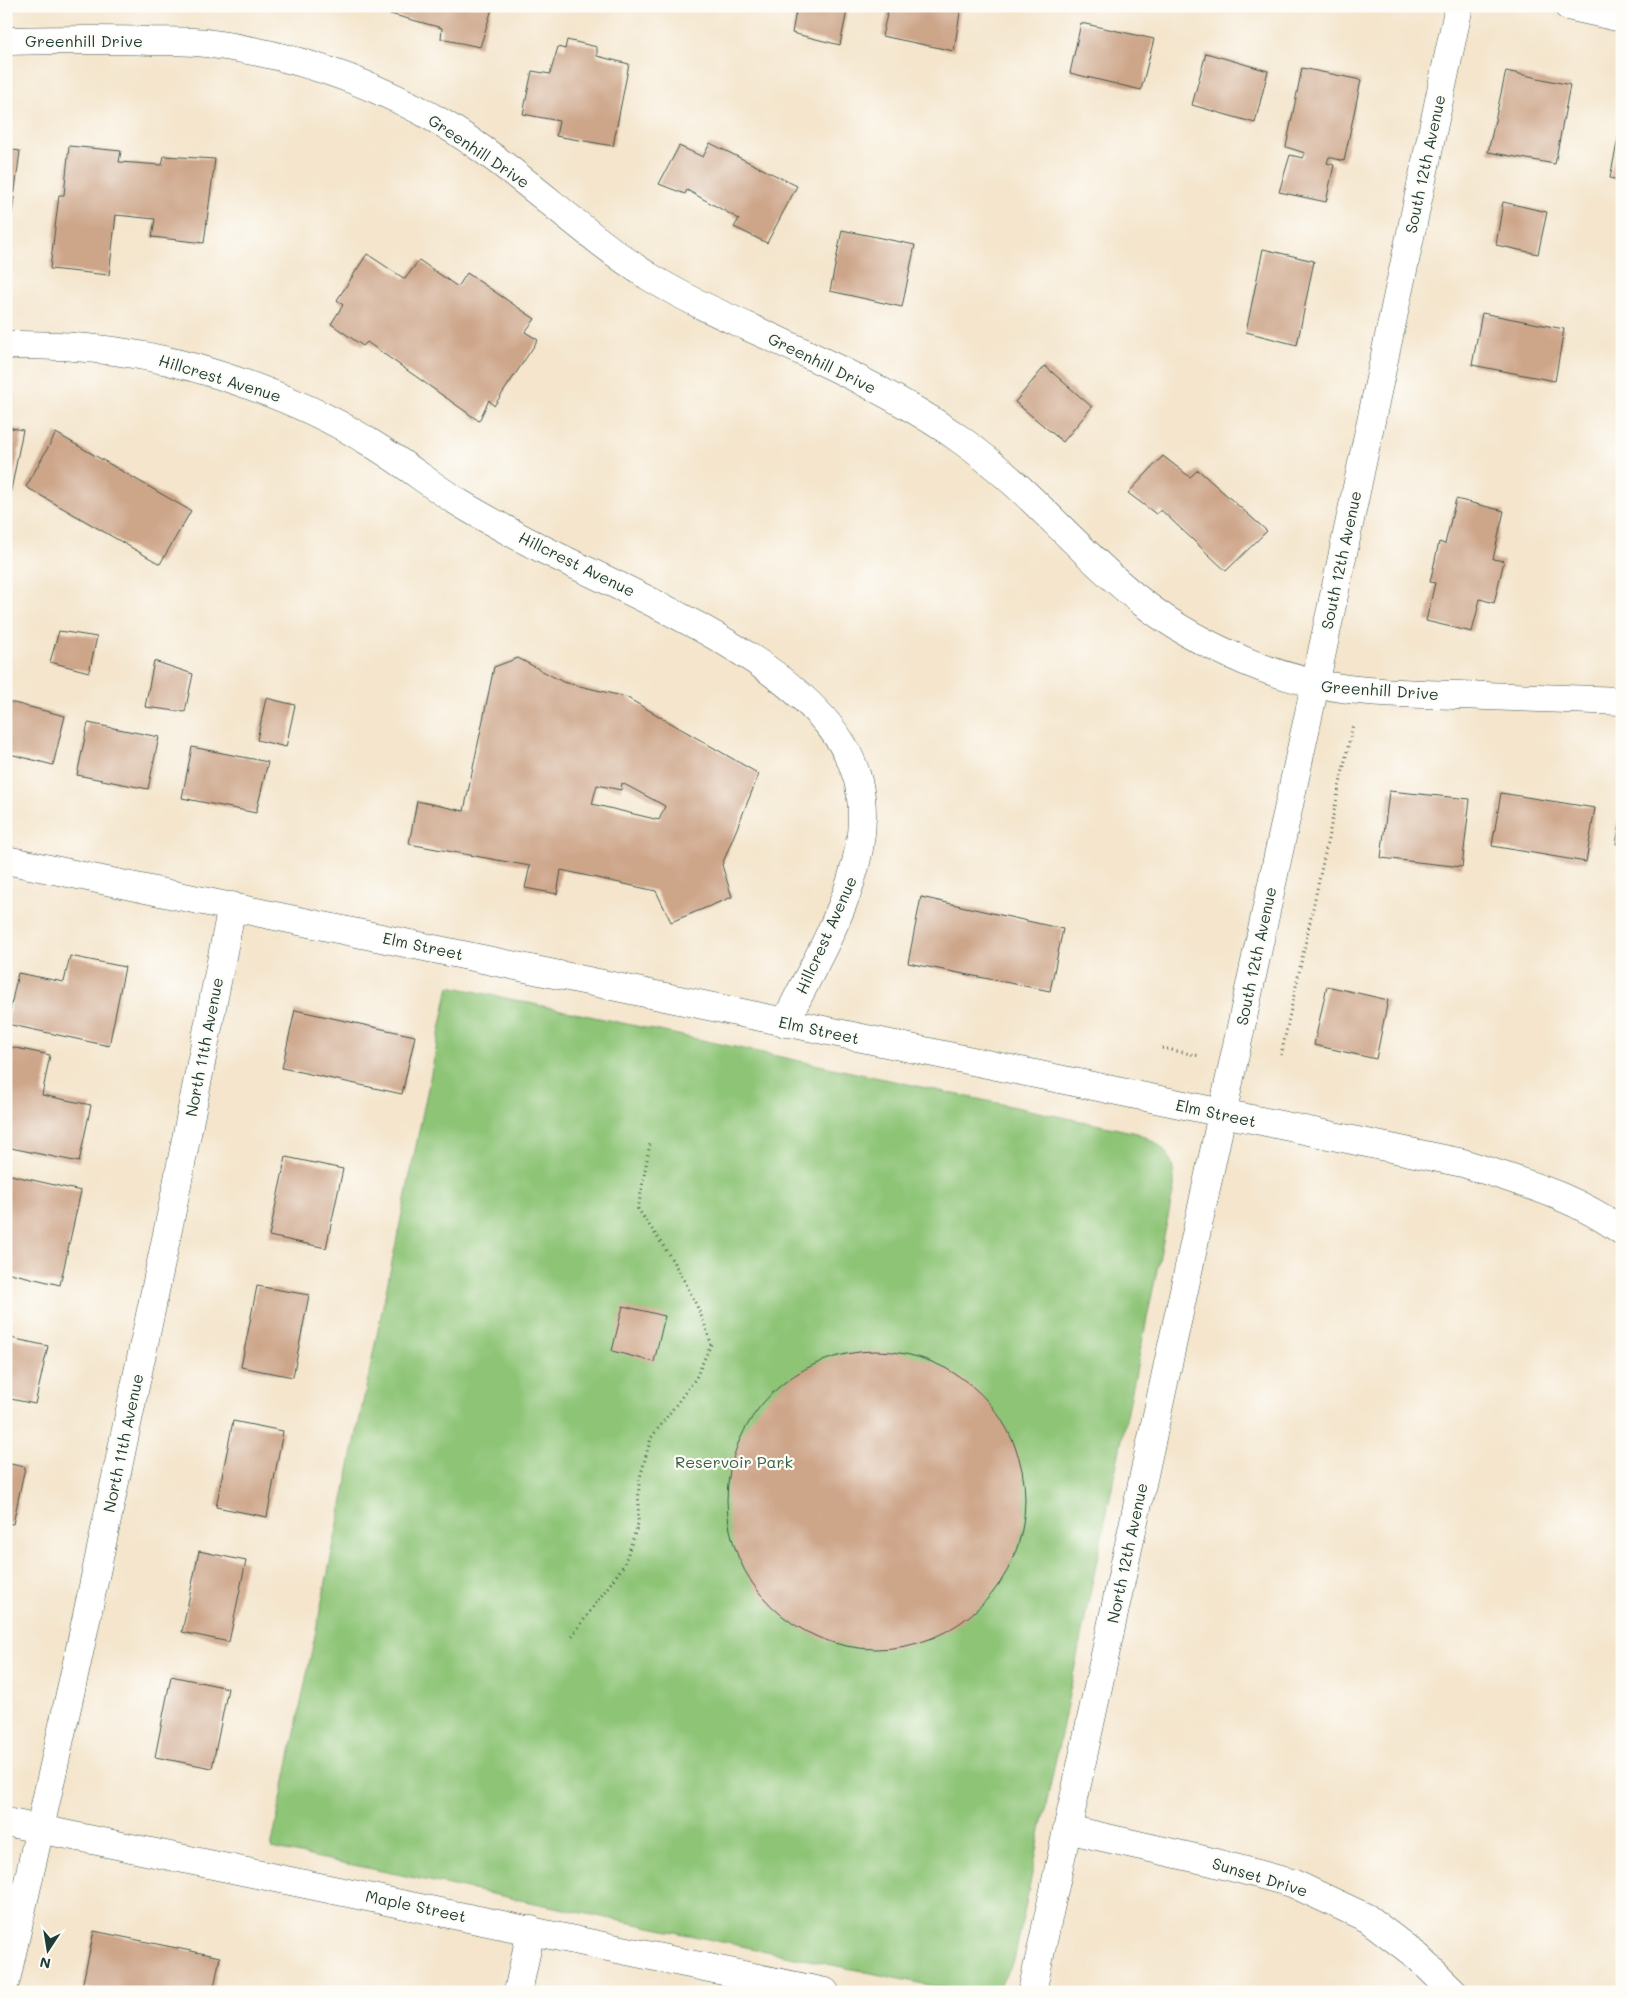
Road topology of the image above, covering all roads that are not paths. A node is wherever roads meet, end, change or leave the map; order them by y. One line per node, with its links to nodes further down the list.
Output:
1 (1459, 6): 6 (street, South 12th Avenue)
2 (1568, 6): 3 (street)
3 (1622, 18)
4 (6, 41): 6 (street, Greenhill Drive)
5 (6, 345): 10 (street, Hillcrest Avenue)
6 (1315, 685): 7 (street, Greenhill Drive); 11 (street, South 12th Avenue)
7 (1622, 701)
8 (6, 860): 9 (street, Elm Street)
9 (232, 906): 10 (street, Elm Street); 14 (street, North 11th Avenue)
10 (786, 1023): 11 (street, Elm Street)
11 (1222, 1114): 12 (street, Elm Street); 15 (street, North 12th Avenue)
12 (1622, 1231)
13 (6, 1822): 14 (street, Maple Street)
14 (39, 1829): 16 (street, Maple Street); 17 (street, North 11th Avenue)
15 (1067, 1829): 20 (street, North 12th Avenue); 21 (street, Sunset Drive)
16 (531, 1930): 18 (street); 19 (street, Maple Street)
17 (6, 1980)
18 (518, 1992)
19 (825, 1992)
20 (1032, 1992)
21 (1454, 1992)

